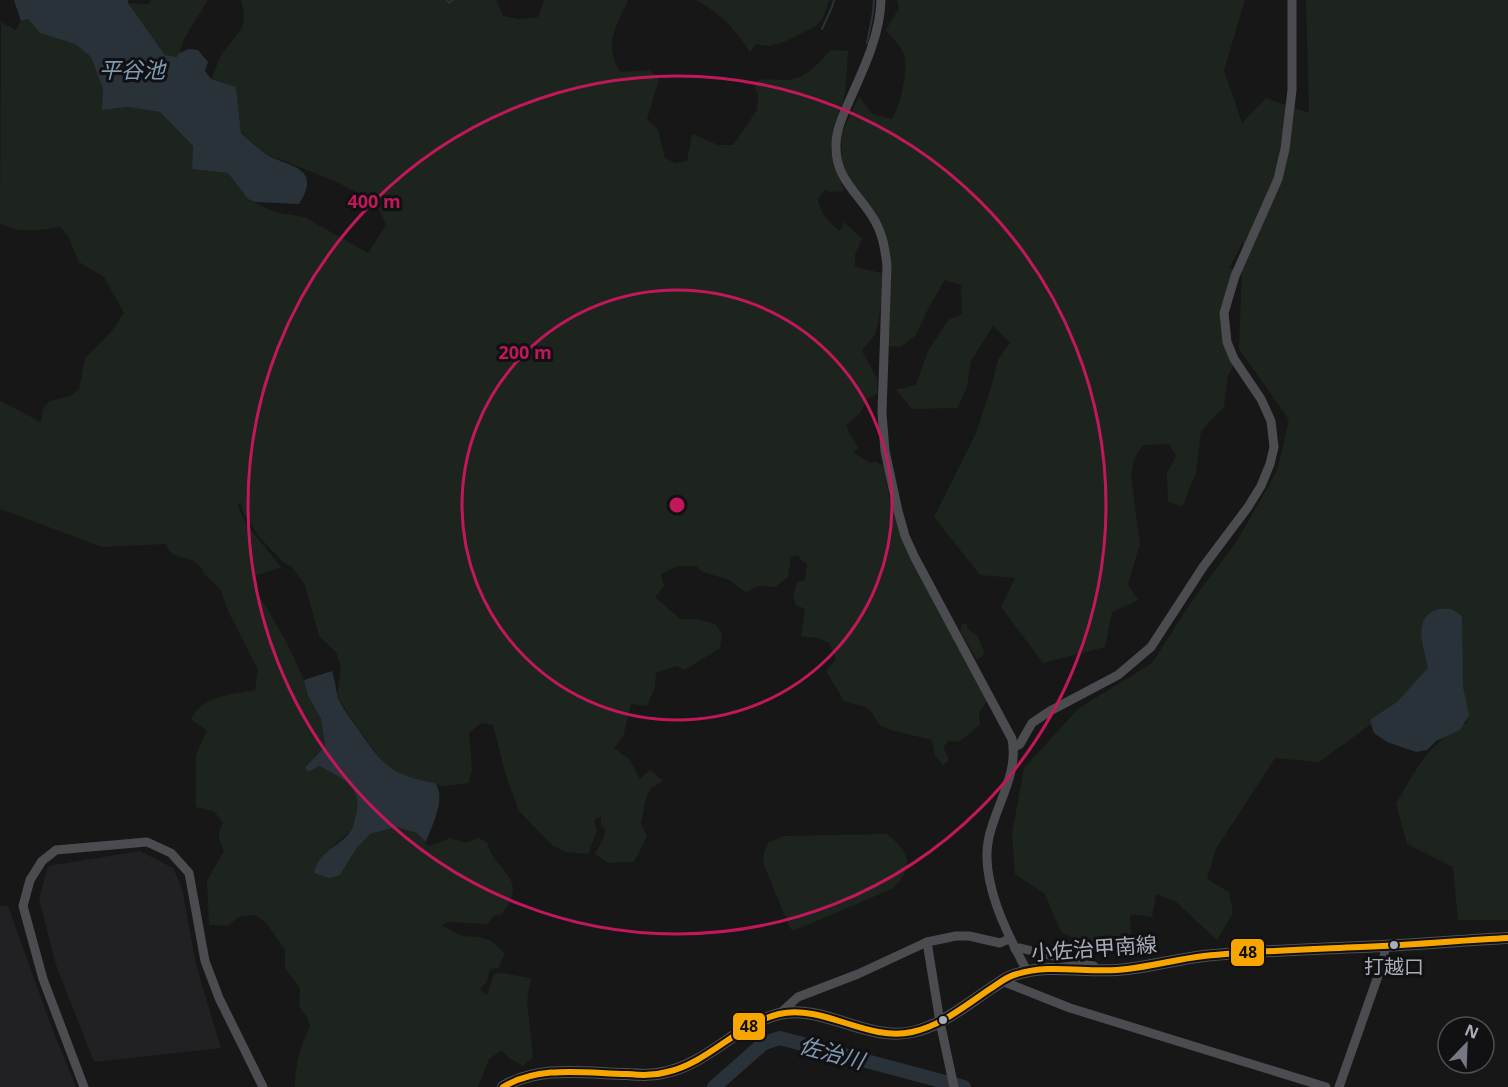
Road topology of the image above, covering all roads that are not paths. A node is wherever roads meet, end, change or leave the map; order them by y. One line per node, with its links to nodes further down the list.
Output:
1 (881, 0): 3 (street)
2 (1292, 0): 3 (street)
3 (1014, 748): 5 (street)
4 (1508, 938): 7 (main road, 小佐治甲南線)
5 (1010, 939): 6 (street); 8 (street)
6 (927, 942): 12 (street); 13 (street)
7 (1385, 946): 10 (main road, 小佐治甲南線); 19 (street)
8 (1015, 949): 9 (street); 10 (street)
9 (1027, 971): 10 (main road, 小佐治甲南線); 11 (main road, 小佐治甲南線)
10 (1100, 971)
11 (1002, 981): 13 (main road, 小佐治甲南線); 18 (street)
12 (779, 1014): 13 (main road, 小佐治甲南線); 17 (main road, 小佐治甲南線)
13 (940, 1022): 14 (street)
14 (953, 1083)
15 (84, 1087): 16 (street)
16 (263, 1087)
17 (503, 1087)
18 (1326, 1087)
19 (1339, 1087)

